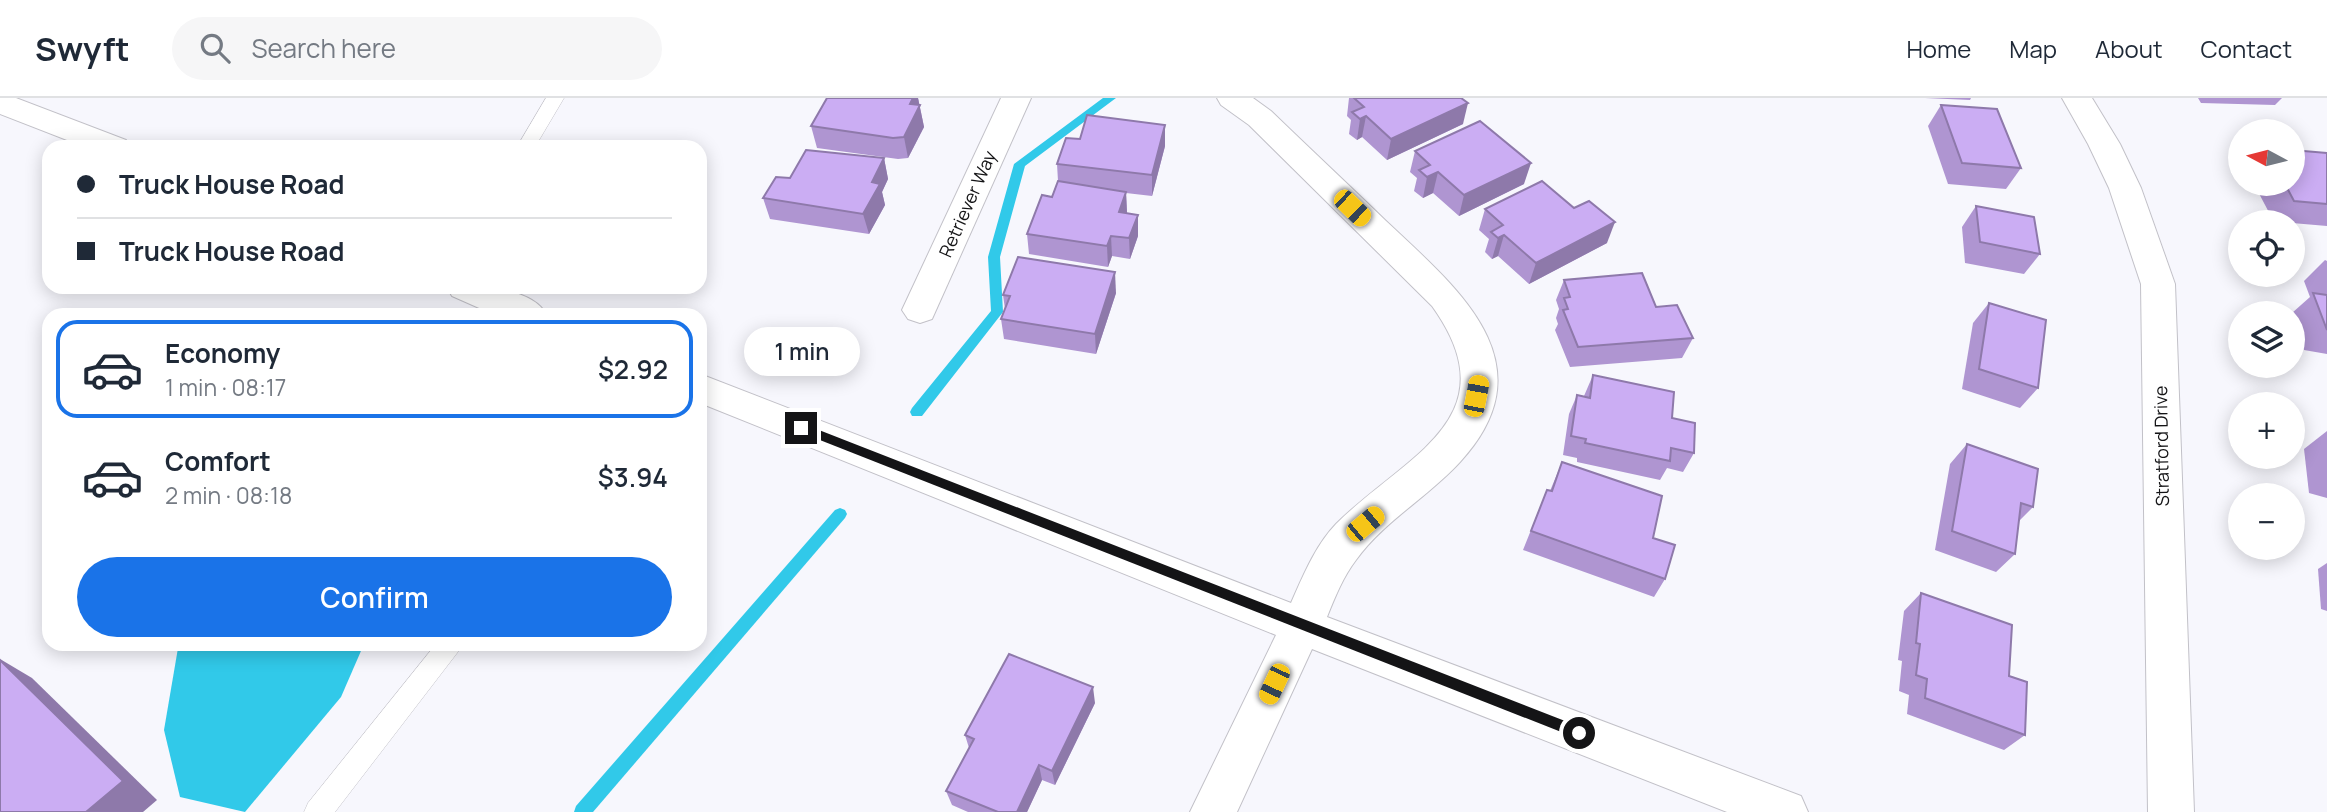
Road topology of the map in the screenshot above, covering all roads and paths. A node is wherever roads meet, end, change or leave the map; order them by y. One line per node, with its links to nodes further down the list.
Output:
1 (555, 98): 7 (lane)
2 (1016, 98): 10 (street, Retriever Way)
3 (1232, 98): 12 (street)
4 (2077, 98): 17 (street, Stratford Drive)
5 (0, 103): 6 (street)
6 (97, 140)
7 (530, 140)
8 (480, 294): 9 (street)
9 (513, 308)
10 (920, 310)
11 (707, 391): 12 (street)
12 (1302, 626): 15 (street); 16 (street)
13 (446, 651): 14 (lane)
14 (318, 812)
15 (1213, 812)
16 (1785, 812)
17 (2171, 812)

